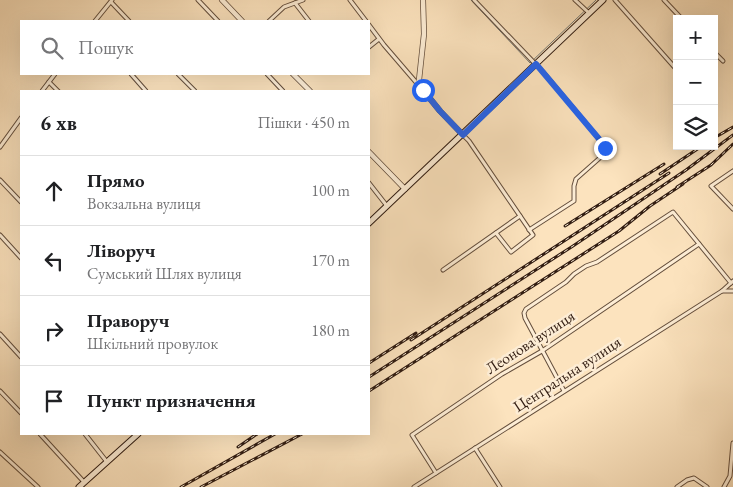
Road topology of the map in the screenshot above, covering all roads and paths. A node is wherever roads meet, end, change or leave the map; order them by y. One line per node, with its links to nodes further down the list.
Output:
1 (198, 0): 17 (street)
2 (222, 0): 18 (street)
3 (303, 0): 12 (street)
4 (350, 0): 21 (street)
5 (423, 0): 41 (street)
6 (474, 0): 27 (street)
7 (575, 0): 13 (street)
8 (603, 0): 13 (main road)
9 (615, 0): 28 (street)
10 (664, 0): 14 (street)
11 (112, 1): 15 (street); 16 (street)
12 (295, 3): 19 (street); 20 (street)
13 (590, 13): 27 (main road)
14 (678, 15)
15 (96, 20)
16 (128, 20)
17 (217, 20)
18 (241, 20)
19 (270, 20)
20 (308, 20)
21 (365, 20)
22 (370, 26): 23 (street)
23 (379, 39): 24 (street); 41 (street)
24 (370, 46)
25 (718, 56): 26 (street)
26 (723, 61)
27 (536, 64): 43 (main road); 55 (street)
28 (673, 65)
29 (54, 75): 34 (street)
30 (132, 75): 37 (street)
31 (179, 75): 38 (street)
32 (268, 75): 39 (street)
33 (294, 75): 40 (street)
34 (49, 82): 35 (street); 36 (street)
35 (43, 90)
36 (57, 90)
37 (145, 90)
38 (193, 90)
39 (282, 90)
40 (309, 90)
41 (423, 90): 43 (street)
42 (20, 119): 44 (street)
43 (463, 135): 49 (main road); 53 (street)
44 (0, 147)
45 (370, 153): 49 (street)
46 (733, 171): 52 (street)
47 (0, 180): 50 (street)
48 (370, 184): 51 (street)
49 (404, 189): 51 (main road)
50 (20, 201)
51 (387, 206): 54 (main road)
52 (733, 209)
53 (520, 216): 55 (street); 56 (street)
54 (370, 222)
55 (529, 230): 56 (street)
56 (496, 233): 60 (street)
57 (0, 236): 59 (street)
58 (699, 244): 61 (street); 65 (street, Леонова вулиця); 65 (street)
59 (20, 257)
60 (443, 270)
61 (732, 282): 62 (street, Центральна вулиця)
62 (722, 291): 63 (street); 68 (street, Центральна вулиця)
63 (733, 291)
64 (0, 334): 66 (street)
65 (542, 350): 68 (street); 77 (street, Леонова вулиця)
66 (20, 356)
67 (0, 391): 69 (street)
68 (564, 391): 74 (street, Центральна вулиця)
69 (20, 412)
70 (41, 435): 79 (street)
71 (86, 435): 76 (street)
72 (137, 435): 76 (main road)
73 (733, 443): 78 (street)
74 (476, 448): 77 (street, Центральна вулиця); 83 (street)
75 (0, 452): 80 (street)
76 (107, 462): 79 (main road)
77 (436, 473): 82 (street, Центральна вулиця)
78 (731, 478): 86 (street)
79 (84, 482): 81 (main road)
80 (38, 487)
81 (78, 487)
82 (414, 487)
83 (500, 487)
84 (677, 487): 85 (street)
85 (707, 487)
86 (724, 487)

